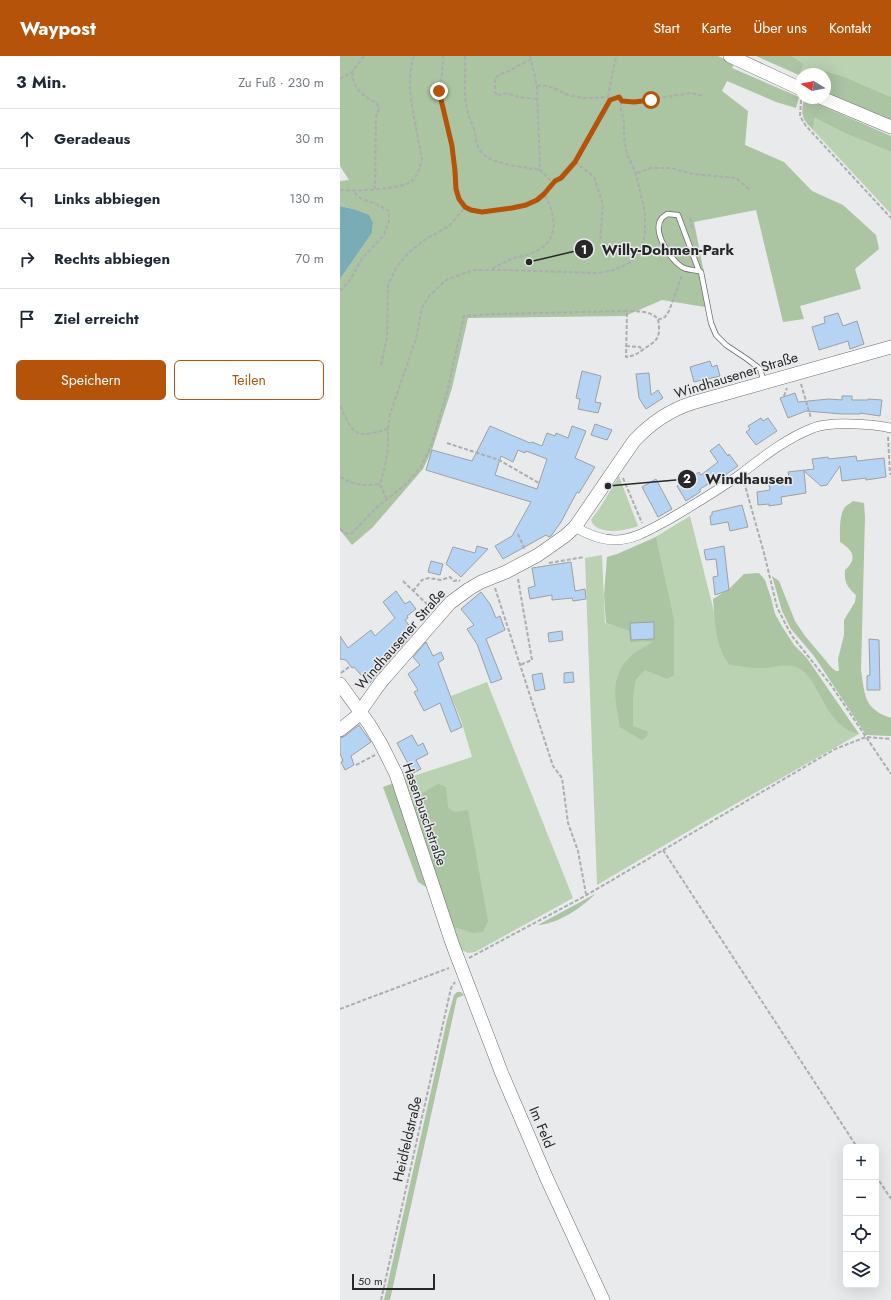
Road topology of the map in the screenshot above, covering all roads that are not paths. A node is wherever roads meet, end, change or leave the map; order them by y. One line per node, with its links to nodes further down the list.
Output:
1 (730, 56): 2 (street)
2 (795, 86)
3 (831, 102): 4 (street)
4 (891, 127)
5 (699, 271): 5 (lane); 7 (lane)
6 (891, 347): 7 (street, Windhausener Straße)
7 (764, 382): 9 (street, Windhausener Straße)
8 (890, 428): 9 (street)
9 (575, 527): 11 (street, Windhausener Straße)
10 (340, 684): 11 (street, Hasenbuschstraße)
11 (360, 711): 12 (street, Windhausener Straße); 13 (street, Hasenbuschstraße)
12 (340, 730)
13 (460, 964): 14 (street, Im Feld)
14 (603, 1300)

